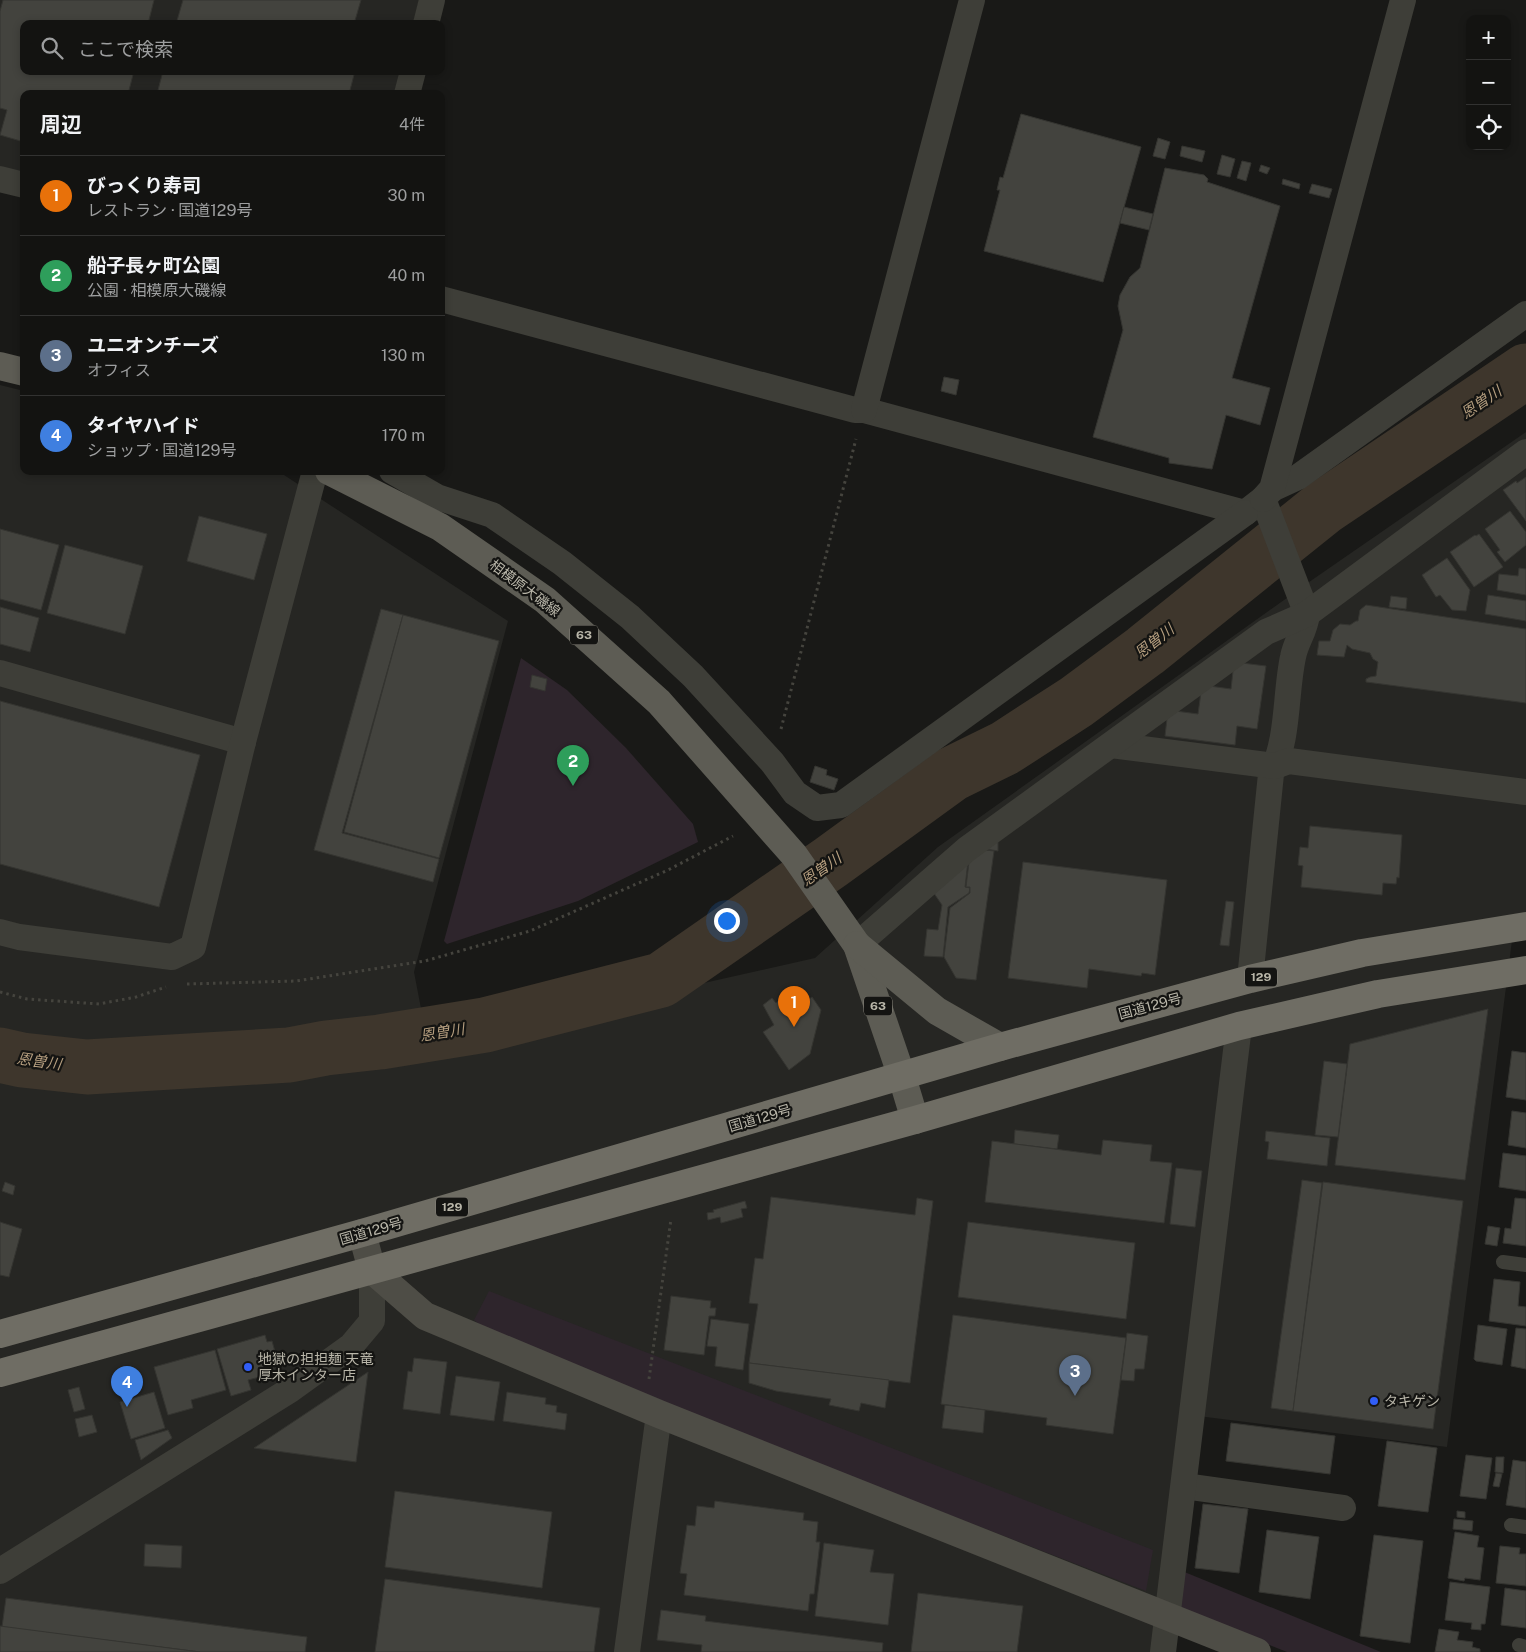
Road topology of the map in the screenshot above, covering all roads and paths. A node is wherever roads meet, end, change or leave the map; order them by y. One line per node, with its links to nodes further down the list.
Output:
1 (432, 0): 4 (street)
2 (972, 0): 13 (street)
3 (1403, 0): 18 (street)
4 (427, 20)
5 (412, 75): 6 (street)
6 (408, 90)
7 (0, 179): 8 (street)
8 (20, 184)
9 (445, 300): 13 (street)
10 (1526, 314): 18 (street)
11 (0, 366): 12 (main road)
12 (20, 371)
13 (864, 410): 18 (street); 23 (path)
14 (1526, 452): 19 (street)
15 (314, 475): 21 (street)
16 (337, 475): 29 (main road, 相模原大磯線 / 63)
17 (399, 475): 23 (street)
18 (1261, 502): 19 (street); 23 (street)
19 (1305, 609): 22 (street); 24 (street)
20 (0, 673): 21 (street)
21 (243, 742): 28 (street)
22 (1111, 745): 24 (street); 29 (street)
23 (772, 762)
24 (1275, 766): 25 (street); 31 (street)
25 (1526, 792)
26 (734, 836): 32 (path)
27 (1526, 926): 31 (highway, 国道129号 / 129)
28 (0, 932)
29 (854, 940): 36 (main road); 37 (main road, 63)
30 (1526, 970): 35 (highway)
31 (1250, 979): 36 (highway, 国道129号 / 129)
32 (185, 984)
33 (167, 987): 34 (path)
34 (0, 992)
35 (1239, 1026): 38 (highway); 48 (street)
36 (1000, 1048): 37 (highway, 国道129号 / 129)
37 (902, 1077): 38 (main road, 63); 40 (highway, 国道129号 / 129)
38 (914, 1120): 39 (highway)
39 (675, 1186): 43 (highway); 46 (path)
40 (362, 1233): 43 (street); 44 (highway, 国道129号 / 129)
41 (1503, 1262): 42 (lane)
42 (1526, 1265)
43 (372, 1270): 45 (highway); 47 (street); 52 (street)
44 (0, 1334)
45 (0, 1373)
46 (649, 1379)
47 (659, 1414): 53 (street); 54 (street)
48 (1184, 1486): 49 (street); 53 (street)
49 (1343, 1508)
50 (1511, 1525): 51 (lane)
51 (1526, 1527)
52 (0, 1571)
53 (1167, 1616): 55 (street); 56 (street)
54 (627, 1652)
55 (1163, 1652)
56 (1257, 1652)

